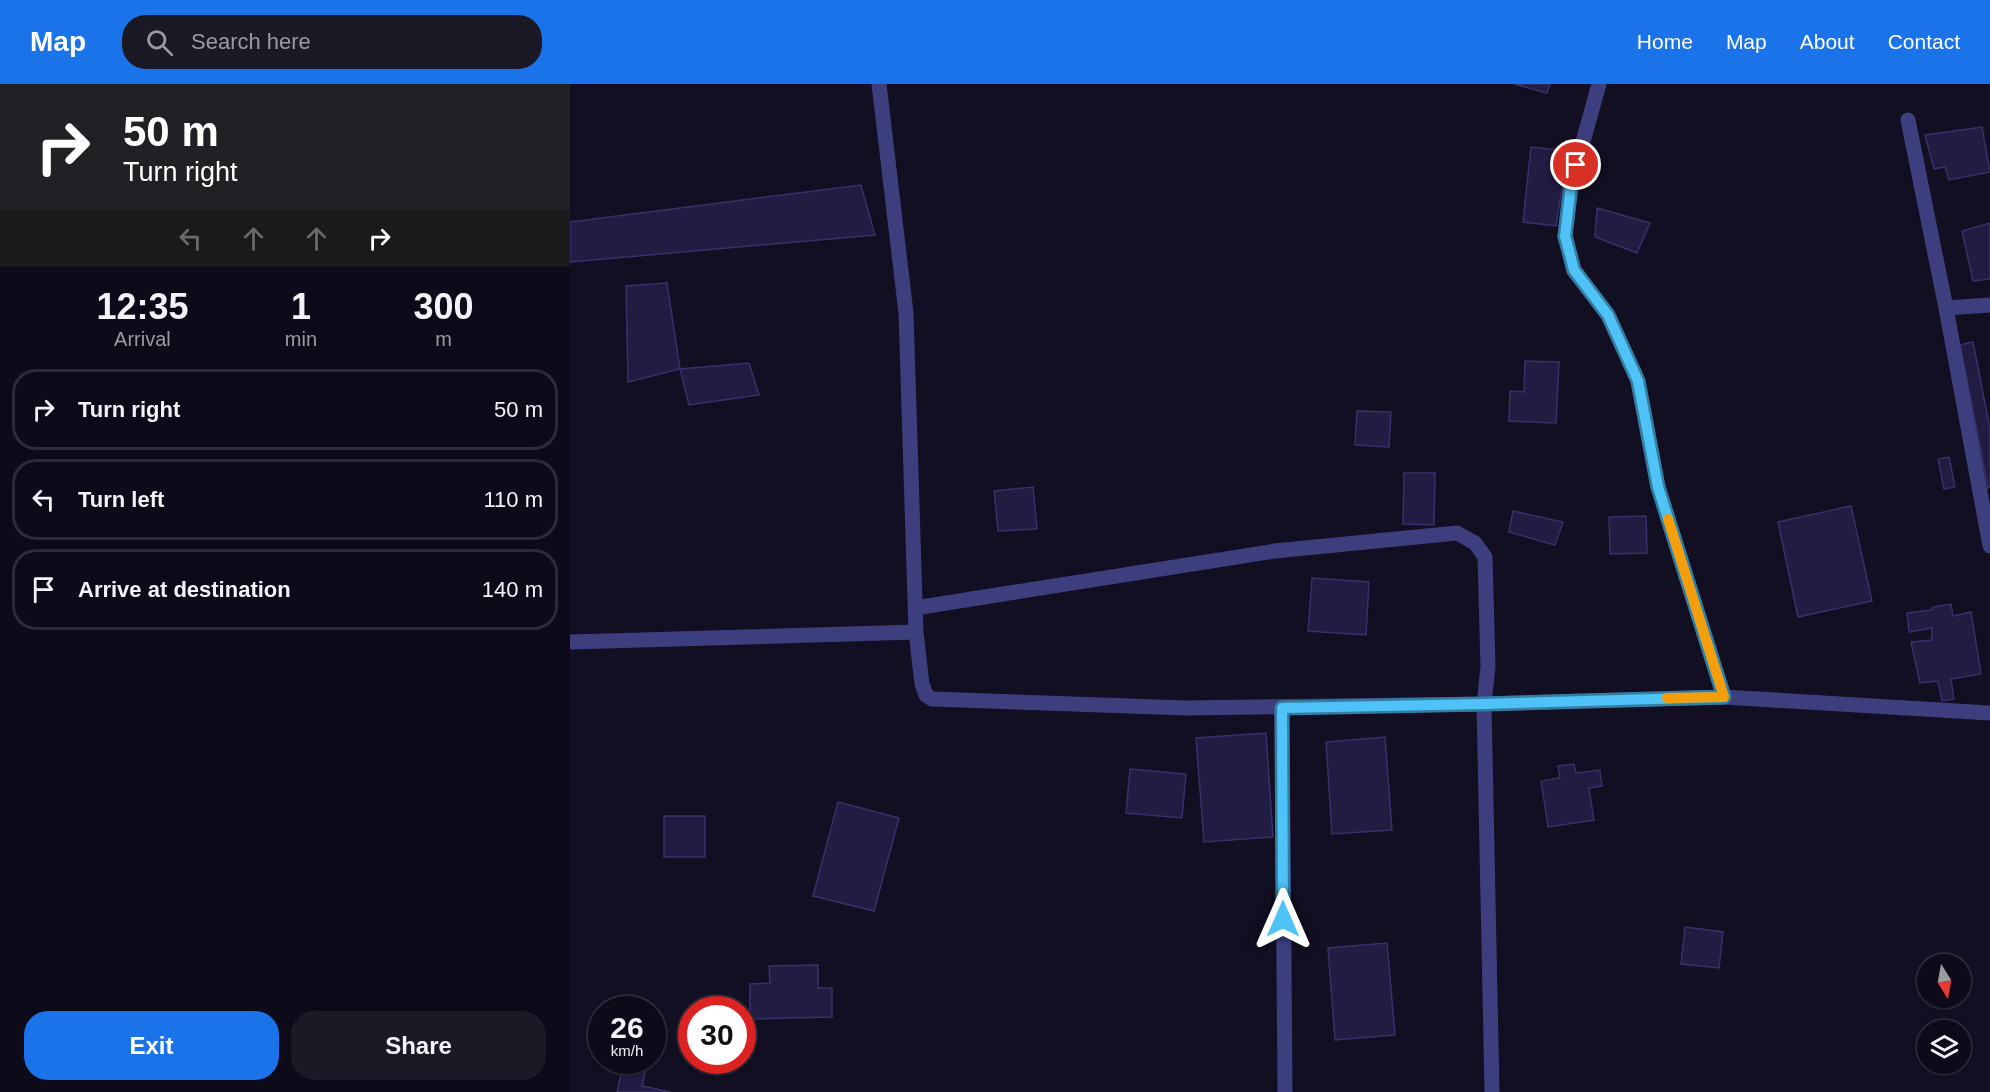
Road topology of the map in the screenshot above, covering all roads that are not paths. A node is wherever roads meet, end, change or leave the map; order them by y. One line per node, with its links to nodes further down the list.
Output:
1 (879, 84): 7 (street)
2 (1599, 84): 10 (street)
3 (1908, 120): 5 (street)
4 (1990, 305): 5 (street)
5 (1946, 308): 6 (street)
6 (1990, 546)
7 (915, 608): 8 (street); 11 (street)
8 (916, 632): 9 (street); 12 (street)
9 (570, 642)
10 (1724, 697): 11 (street); 13 (street)
11 (1484, 704): 12 (street); 15 (street)
12 (1282, 708): 14 (street)
13 (1990, 713)
14 (1285, 1092)
15 (1492, 1092)

